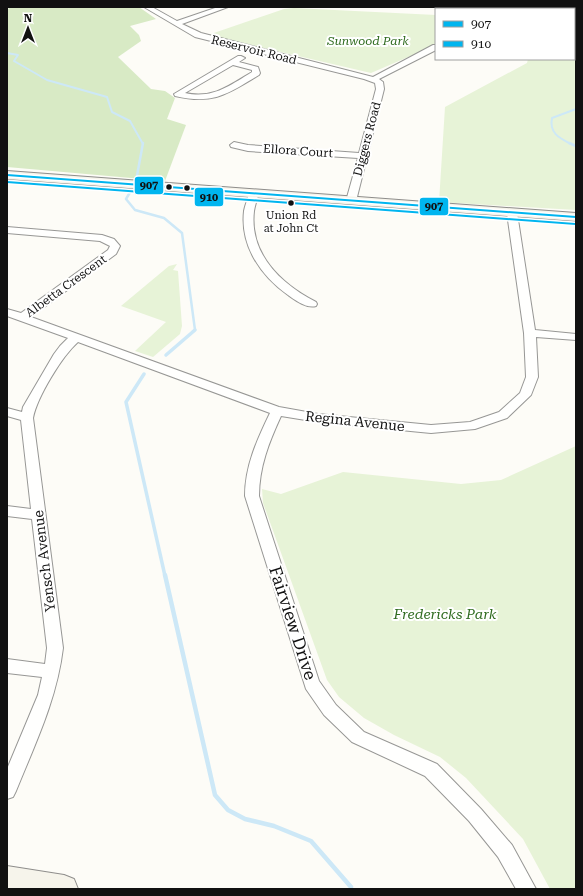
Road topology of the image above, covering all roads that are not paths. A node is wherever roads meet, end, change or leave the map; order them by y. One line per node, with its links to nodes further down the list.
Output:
1 (146, 7): 3 (street, Reservoir Road)
2 (225, 7): 3 (street)
3 (177, 23): 5 (street, Reservoir Road)
4 (435, 47): 7 (street)
5 (255, 50): 6 (street); 7 (street, Reservoir Road)
6 (233, 63): 6 (street)
7 (371, 78): 9 (street, Diggers Road)
8 (234, 145): 9 (street, Ellora Court)
9 (362, 156): 12 (street, Diggers Road)
10 (7, 175): 11 (main road)
11 (254, 193): 12 (main road); 16 (street)
12 (351, 201): 13 (main road)
13 (512, 213): 14 (main road); 19 (street, Regina Avenue)
14 (576, 217)
15 (7, 230): 18 (street, Albetta Crescent)
16 (312, 304)
17 (7, 312): 18 (street, Regina Avenue)
18 (22, 318): 21 (street, Regina Avenue)
19 (530, 333): 20 (street); 22 (street, Regina Avenue)
20 (576, 337)
21 (75, 338): 22 (street, Regina Avenue); 24 (street, Yensch Avenue)
22 (277, 411): 32 (street, Fairview Drive)
23 (7, 412): 24 (street)
24 (27, 418): 26 (street, Yensch Avenue)
25 (7, 511): 26 (street)
26 (39, 516): 28 (street, Yensch Avenue)
27 (7, 666): 28 (street)
28 (52, 672): 29 (street, Yensch Avenue)
29 (7, 791)
30 (7, 880): 31 (main road)
31 (64, 889)
32 (526, 889)

